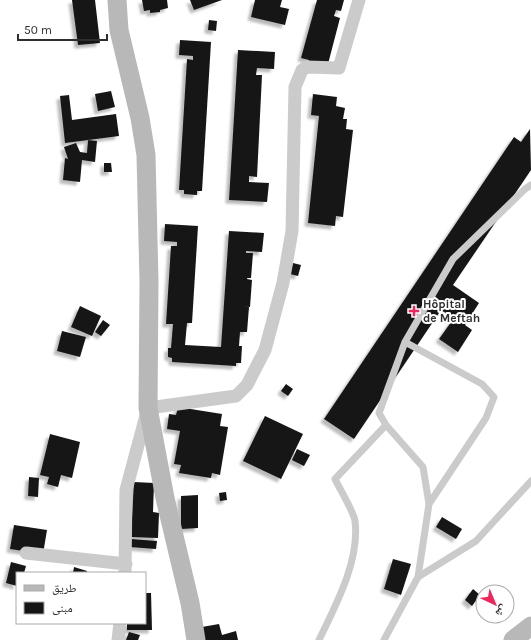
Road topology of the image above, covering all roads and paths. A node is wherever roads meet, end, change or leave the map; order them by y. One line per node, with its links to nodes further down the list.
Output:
1 (117, 0): 5 (main road)
2 (359, 0): 5 (street)
3 (531, 185): 4 (lane)
4 (405, 342): 6 (lane); 8 (lane)
5 (148, 408): 10 (street); 15 (main road)
6 (386, 425): 8 (lane); 16 (lane)
7 (531, 481): 11 (lane)
8 (429, 504): 11 (lane)
9 (26, 553): 10 (street)
10 (126, 569)
11 (418, 577): 17 (lane)
12 (120, 624): 14 (street)
13 (531, 626): 18 (main road)
14 (118, 640)
15 (196, 640)
16 (319, 640)
17 (384, 640)
18 (513, 640)

